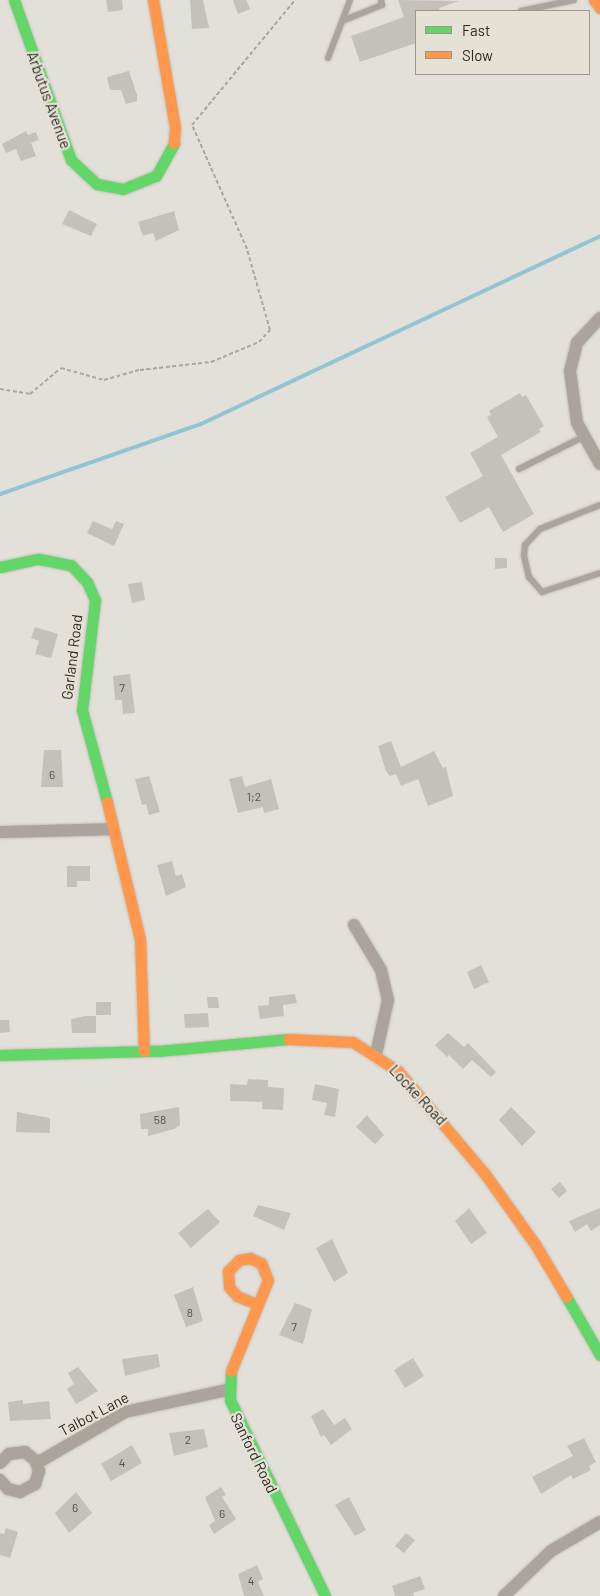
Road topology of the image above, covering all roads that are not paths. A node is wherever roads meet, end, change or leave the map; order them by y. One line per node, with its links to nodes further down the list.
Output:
1 (14, 0): 2 (street, Arbutus Avenue)
2 (153, 0)
3 (350, 0): 9 (lane)
4 (381, 0): 9 (lane)
5 (574, 0): 8 (lane)
6 (594, 0): 7 (street)
7 (600, 8)
8 (526, 10)
9 (342, 21): 10 (lane)
10 (328, 58)
11 (600, 318): 12 (street)
12 (584, 436): 13 (street); 14 (lane)
13 (600, 464)
14 (519, 469)
15 (600, 505): 17 (lane)
16 (0, 567): 18 (street, Garland Road)
17 (600, 574)
18 (112, 829): 19 (street); 21 (street, Garland Road)
19 (0, 832)
20 (354, 925): 22 (street)
21 (144, 1052): 22 (street, Locke Road); 23 (street, Locke Road)
22 (376, 1054): 25 (street, Locke Road)
23 (0, 1055)
24 (257, 1304): 26 (street, Sanford Road)
25 (600, 1355)
26 (228, 1390): 28 (street, Talbot Lane); 31 (street, Sanford Road)
27 (0, 1463): 28 (street)
28 (37, 1463): 29 (street)
29 (0, 1480)
30 (600, 1522): 32 (street)
31 (325, 1596)
32 (504, 1596)

